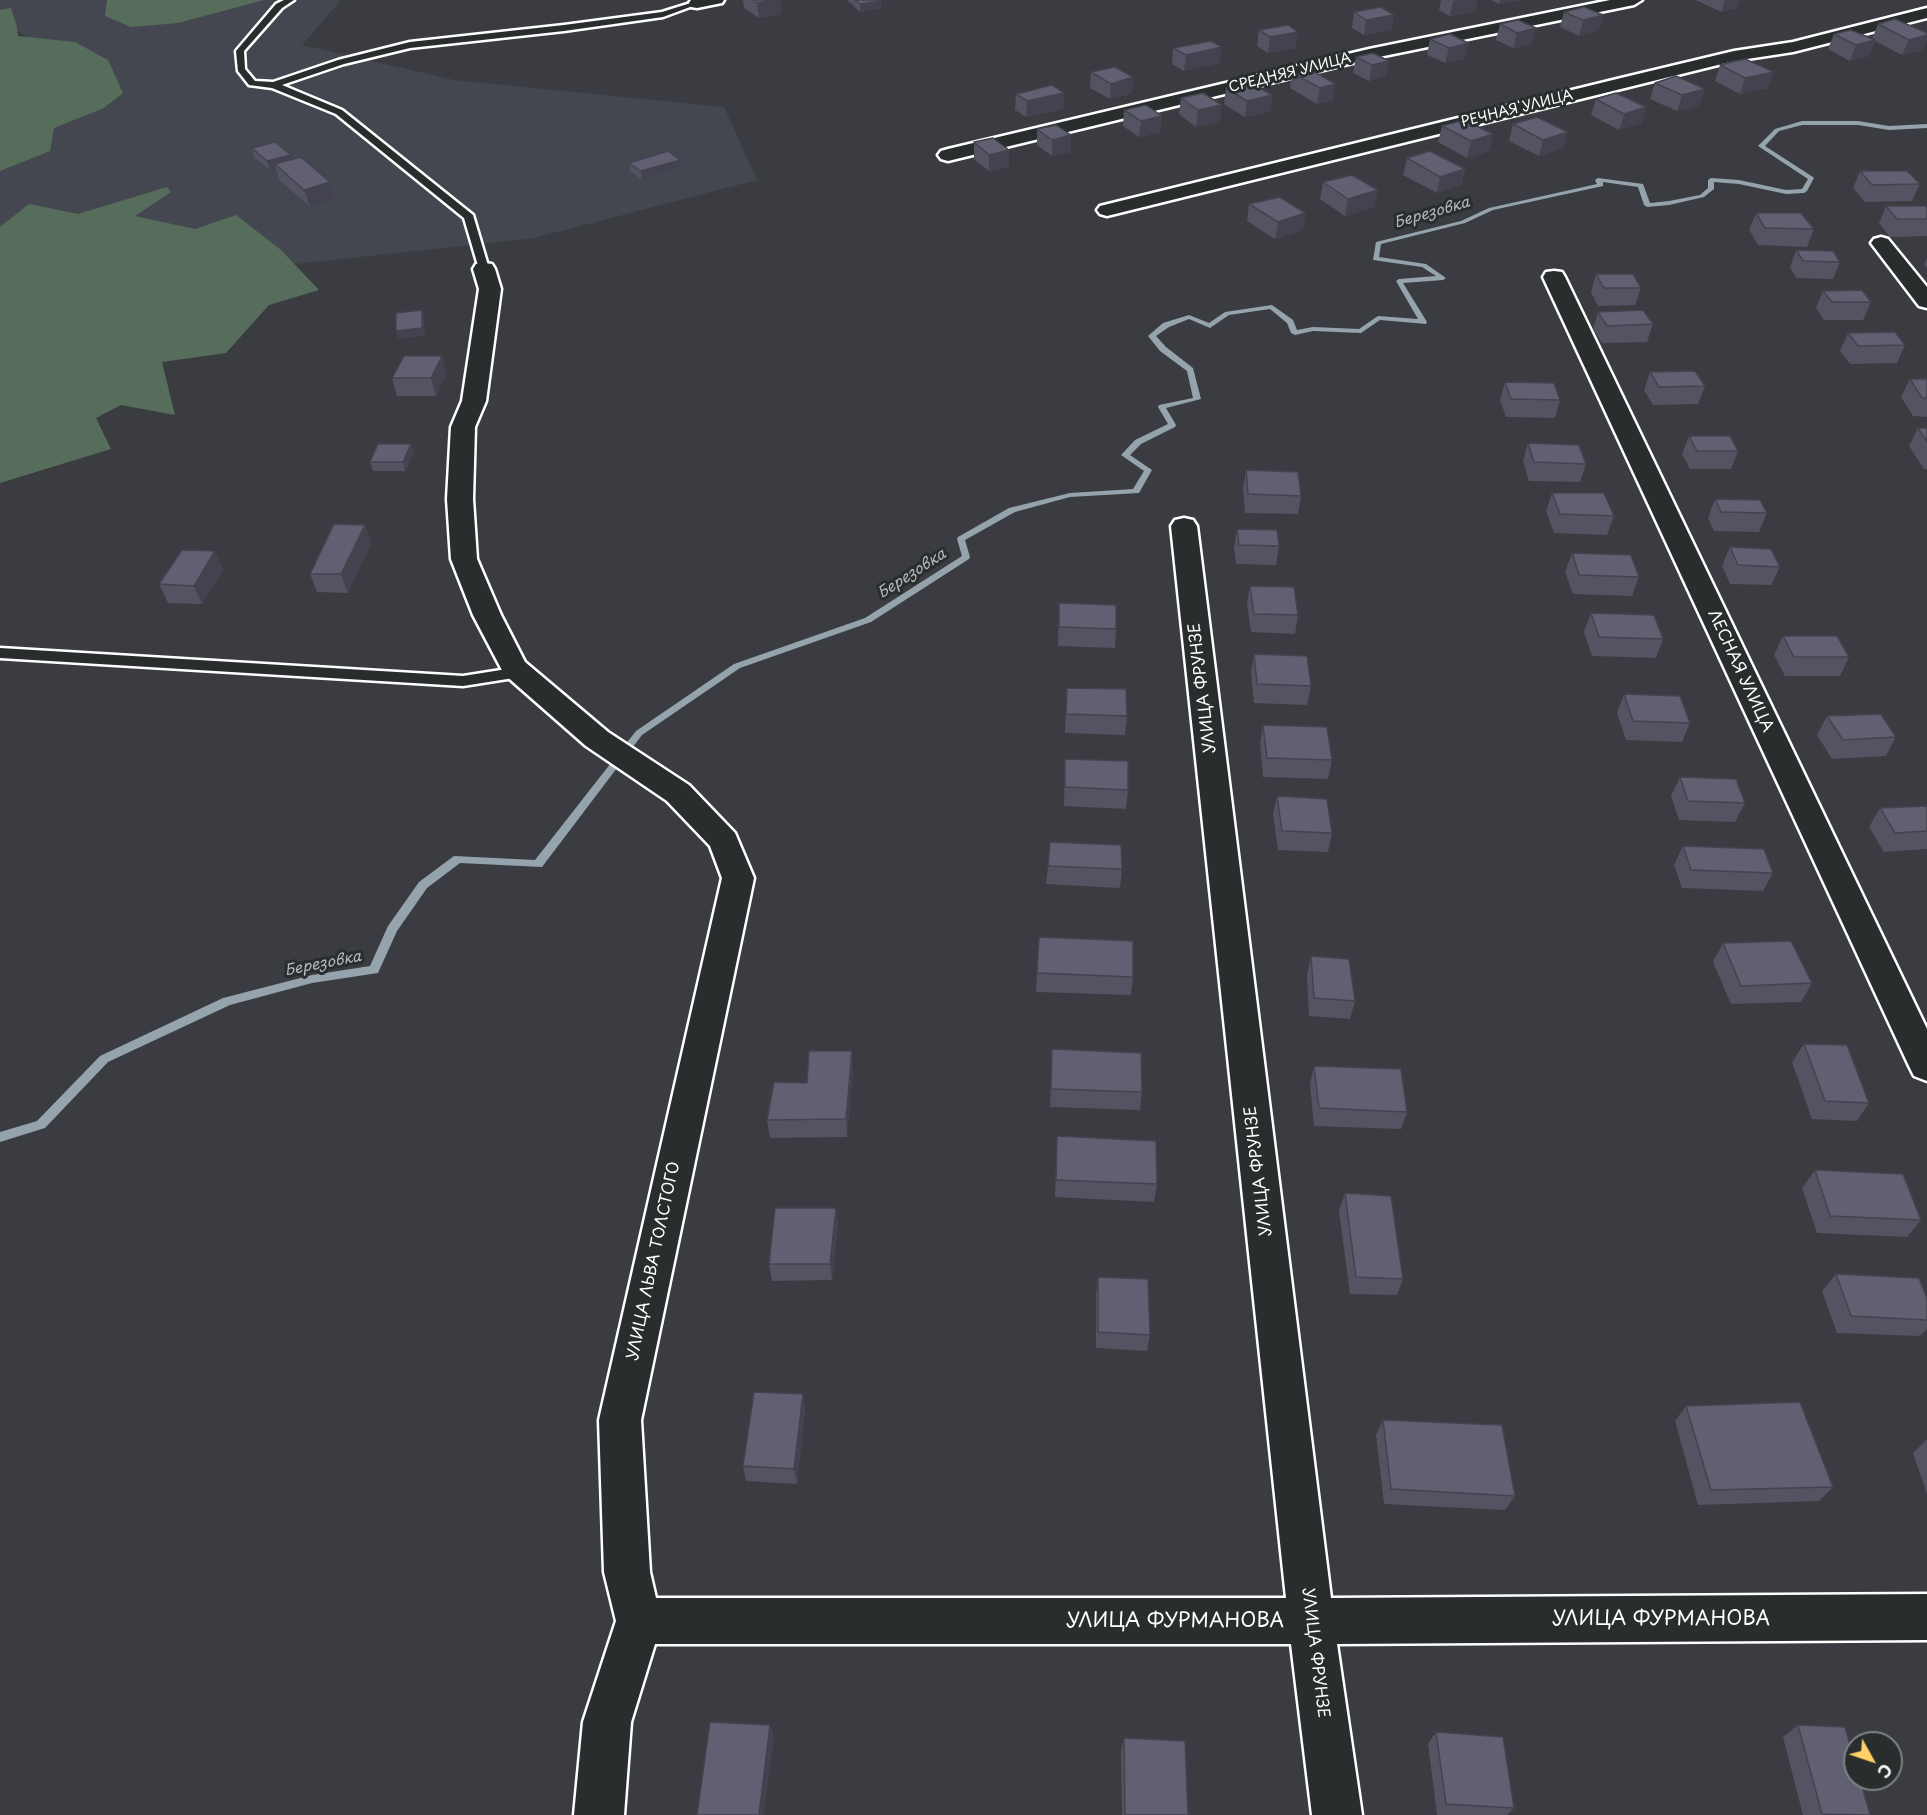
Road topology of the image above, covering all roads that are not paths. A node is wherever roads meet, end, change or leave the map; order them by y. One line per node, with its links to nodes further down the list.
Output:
1 (290, 0): 6 (lane)
2 (716, 0): 4 (street)
3 (1621, 1): 7 (street, СРЕДНЯЯ УЛИЦА)
4 (697, 3): 6 (lane)
5 (1927, 13): 8 (street, РЕЧНАЯ УЛИЦА)
6 (274, 85): 10 (lane)
7 (948, 155)
8 (1107, 210)
9 (1881, 243): 12 (street)
10 (484, 268): 15 (street, УЛИЦА ЛЬВА ТОЛСТОГО)
11 (1554, 277): 16 (street, ЛЕСНАЯ УЛИЦА)
12 (1927, 301)
13 (1184, 526): 19 (street, УЛИЦА ФРУНЗЕ)
14 (0, 653): 15 (lane)
15 (520, 672): 18 (street, УЛИЦА ЛЬВА ТОЛСТОГО)
16 (1927, 1066)
17 (1927, 1617): 19 (street, УЛИЦА ФУРМАНОВА)
18 (639, 1621): 19 (street, УЛИЦА ФУРМАНОВА); 20 (street)
19 (1311, 1621): 21 (street, УЛИЦА ФРУНЗЕ)
20 (599, 1815)
21 (1337, 1815)

